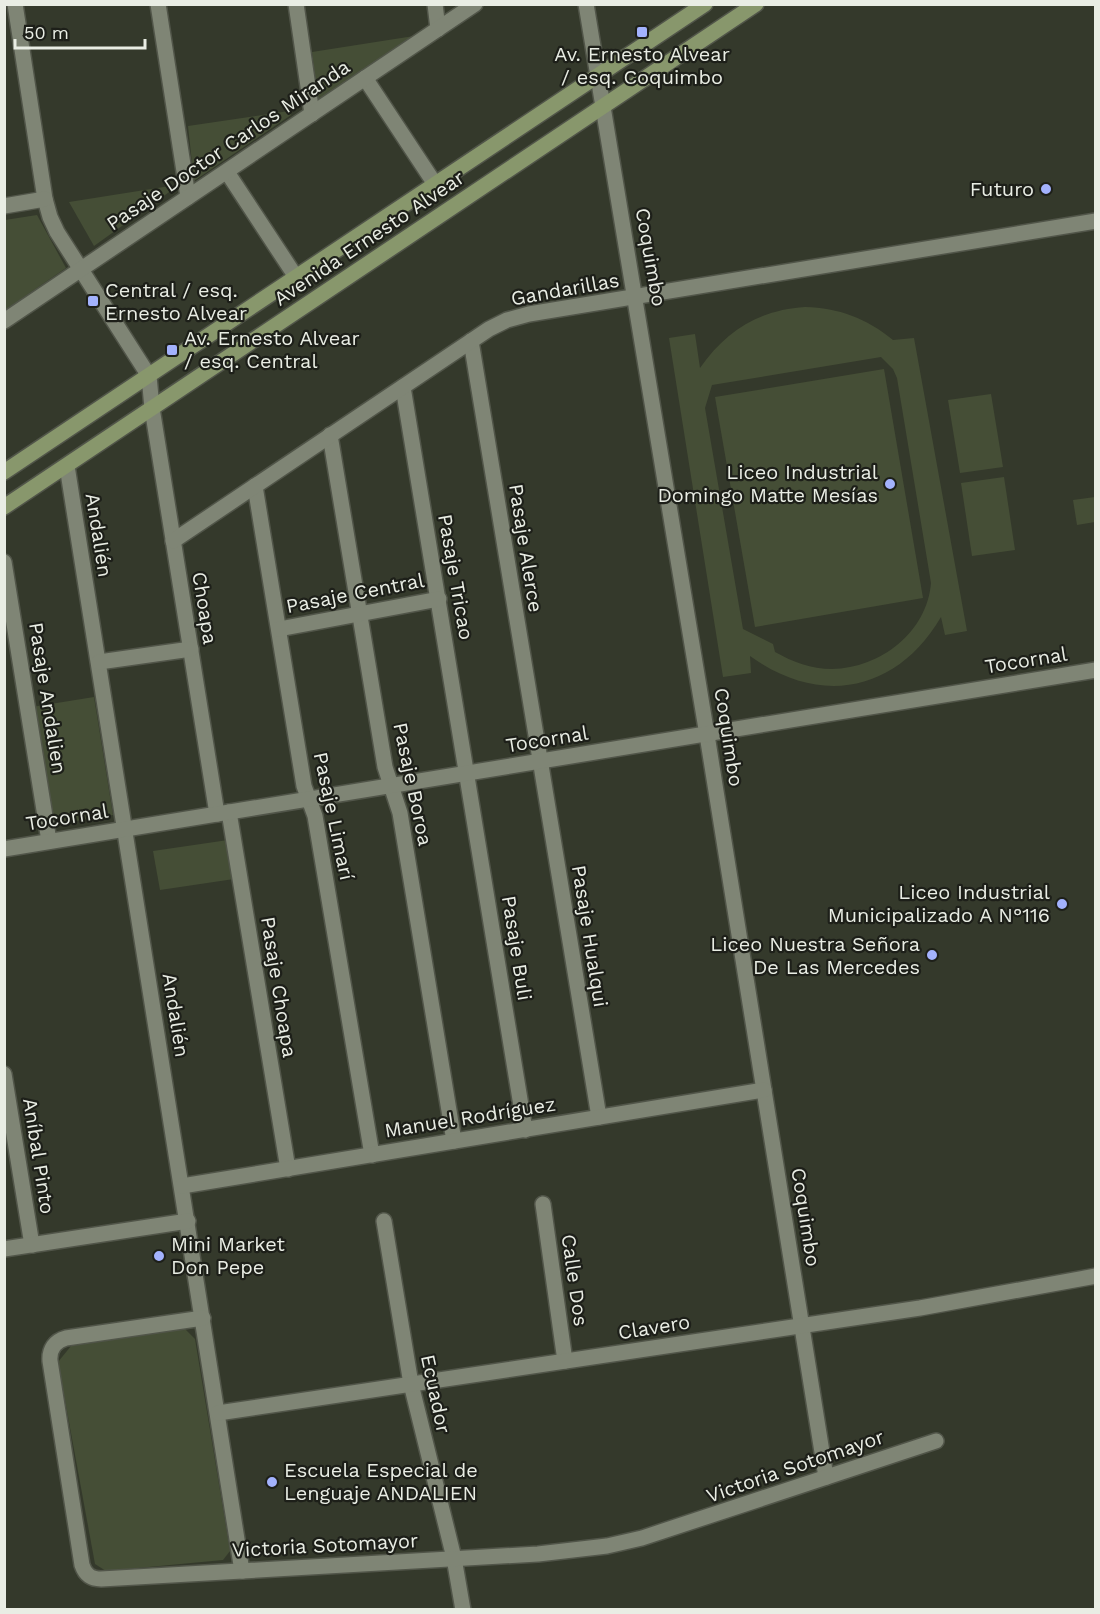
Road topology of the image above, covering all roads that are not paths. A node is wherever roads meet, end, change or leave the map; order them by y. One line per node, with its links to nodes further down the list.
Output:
1 (15, 4): 17 (street)
2 (158, 4): 16 (street)
3 (296, 4): 13 (street)
4 (435, 4): 9 (street)
5 (475, 4): 9 (street, Pasaje Doctor Carlos Miranda)
6 (586, 4): 10 (street, Coquimbo)
7 (705, 4): 10 (main road, Avenida Ernesto Alvear)
8 (756, 4): 12 (main road, Avenida Ernesto Alvear)
9 (438, 30): 11 (street, Pasaje Doctor Carlos Miranda)
10 (598, 75): 12 (street, Coquimbo); 15 (main road, Avenida Ernesto Alvear)
11 (365, 78): 13 (street, Pasaje Doctor Carlos Miranda); 15 (street)
12 (604, 106): 22 (street, Coquimbo); 27 (main road, Avenida Ernesto Alvear)
13 (312, 114): 14 (street, Pasaje Doctor Carlos Miranda)
14 (226, 171): 16 (street, Pasaje Doctor Carlos Miranda); 21 (street)
15 (435, 184): 21 (main road, Avenida Ernesto Alvear)
16 (188, 197): 20 (street, Pasaje Doctor Carlos Miranda)
17 (45, 200): 18 (street); 20 (street)
18 (4, 206)
19 (1095, 221): 22 (street, Gandarillas)
20 (81, 269): 23 (street, Pasaje Doctor Carlos Miranda); 25 (street)
21 (296, 277): 25 (main road, Avenida Ernesto Alvear)
22 (636, 297): 24 (street, Gandarillas); 41 (street, Coquimbo)
23 (4, 321)
24 (471, 341): 26 (street, Gandarillas); 42 (street, Pasaje Alerce)
25 (149, 376): 27 (street, Choapa); 30 (main road, Avenida Ernesto Alvear)
26 (403, 387): 28 (street, Gandarillas); 35 (street, Pasaje Tricao)
27 (152, 408): 29 (main road, Avenida Ernesto Alvear); 33 (street, Choapa)
28 (330, 435): 31 (street, Gandarillas); 36 (street, Pasaje Boroa)
29 (67, 466): 32 (main road, Avenida Ernesto Alvear); 39 (street, Andalién)
30 (5, 470)
31 (255, 486): 33 (street, Gandarillas); 37 (street, Pasaje Limarí)
32 (4, 507)
33 (173, 541): 38 (street, Choapa)
34 (4, 562): 48 (street, Pasaje Andalien)
35 (439, 599): 36 (street, Pasaje Central); 43 (street, Pasaje Tricao)
36 (360, 614): 37 (street, Pasaje Central); 44 (street, Pasaje Boroa)
37 (279, 629): 45 (street, Pasaje Limarí)
38 (191, 649): 39 (street); 46 (street, Choapa)
39 (99, 662): 47 (street, Andalién)
40 (1095, 670): 41 (street, Tocornal)
41 (707, 735): 42 (street, Tocornal); 51 (street, Coquimbo)
42 (540, 762): 43 (street, Tocornal); 52 (street, Pasaje Hualqui)
43 (468, 774): 44 (street, Tocornal); 53 (street, Pasaje Buli)
44 (392, 786): 45 (street, Tocornal); 54 (street, Pasaje Boroa)
45 (310, 799): 46 (street, Tocornal); 55 (street, Pasaje Limarí)
46 (223, 813): 47 (street, Tocornal); 56 (street, Pasaje Choapa)
47 (126, 829): 48 (street, Tocornal); 57 (street, Andalién)
48 (49, 842): 49 (street, Tocornal)
49 (4, 849)
50 (4, 1074): 61 (street, Aníbal Pinto)
51 (764, 1090): 52 (street, Manuel Rodríguez); 65 (street, Coquimbo)
52 (598, 1117): 53 (street, Manuel Rodríguez)
53 (525, 1130): 54 (street, Manuel Rodríguez)
54 (454, 1141): 55 (street, Manuel Rodríguez)
55 (372, 1155): 56 (street, Manuel Rodríguez)
56 (288, 1169): 57 (street, Manuel Rodríguez)
57 (182, 1186): 59 (street, Andalién)
58 (543, 1204): 66 (street, Calle Dos)
59 (188, 1221): 61 (street); 64 (street, Andalién)
60 (384, 1221): 67 (street, Ecuador)
61 (32, 1245): 62 (street)
62 (4, 1249)
63 (1095, 1276): 65 (street, Clavero)
64 (203, 1318): 68 (street, Andalién); 72 (street, Victoria Sotomayor)
65 (802, 1325): 66 (street, Clavero); 70 (street, Coquimbo)
66 (565, 1361): 67 (street, Clavero)
67 (411, 1384): 68 (street, Clavero); 71 (street, Ecuador)
68 (218, 1413): 72 (street, Andalién)
69 (936, 1441): 70 (street, Victoria Sotomayor)
70 (826, 1477): 71 (street, Victoria Sotomayor)
71 (454, 1558): 72 (street, Victoria Sotomayor); 73 (street, Ecuador)
72 (242, 1571)
73 (463, 1610)

